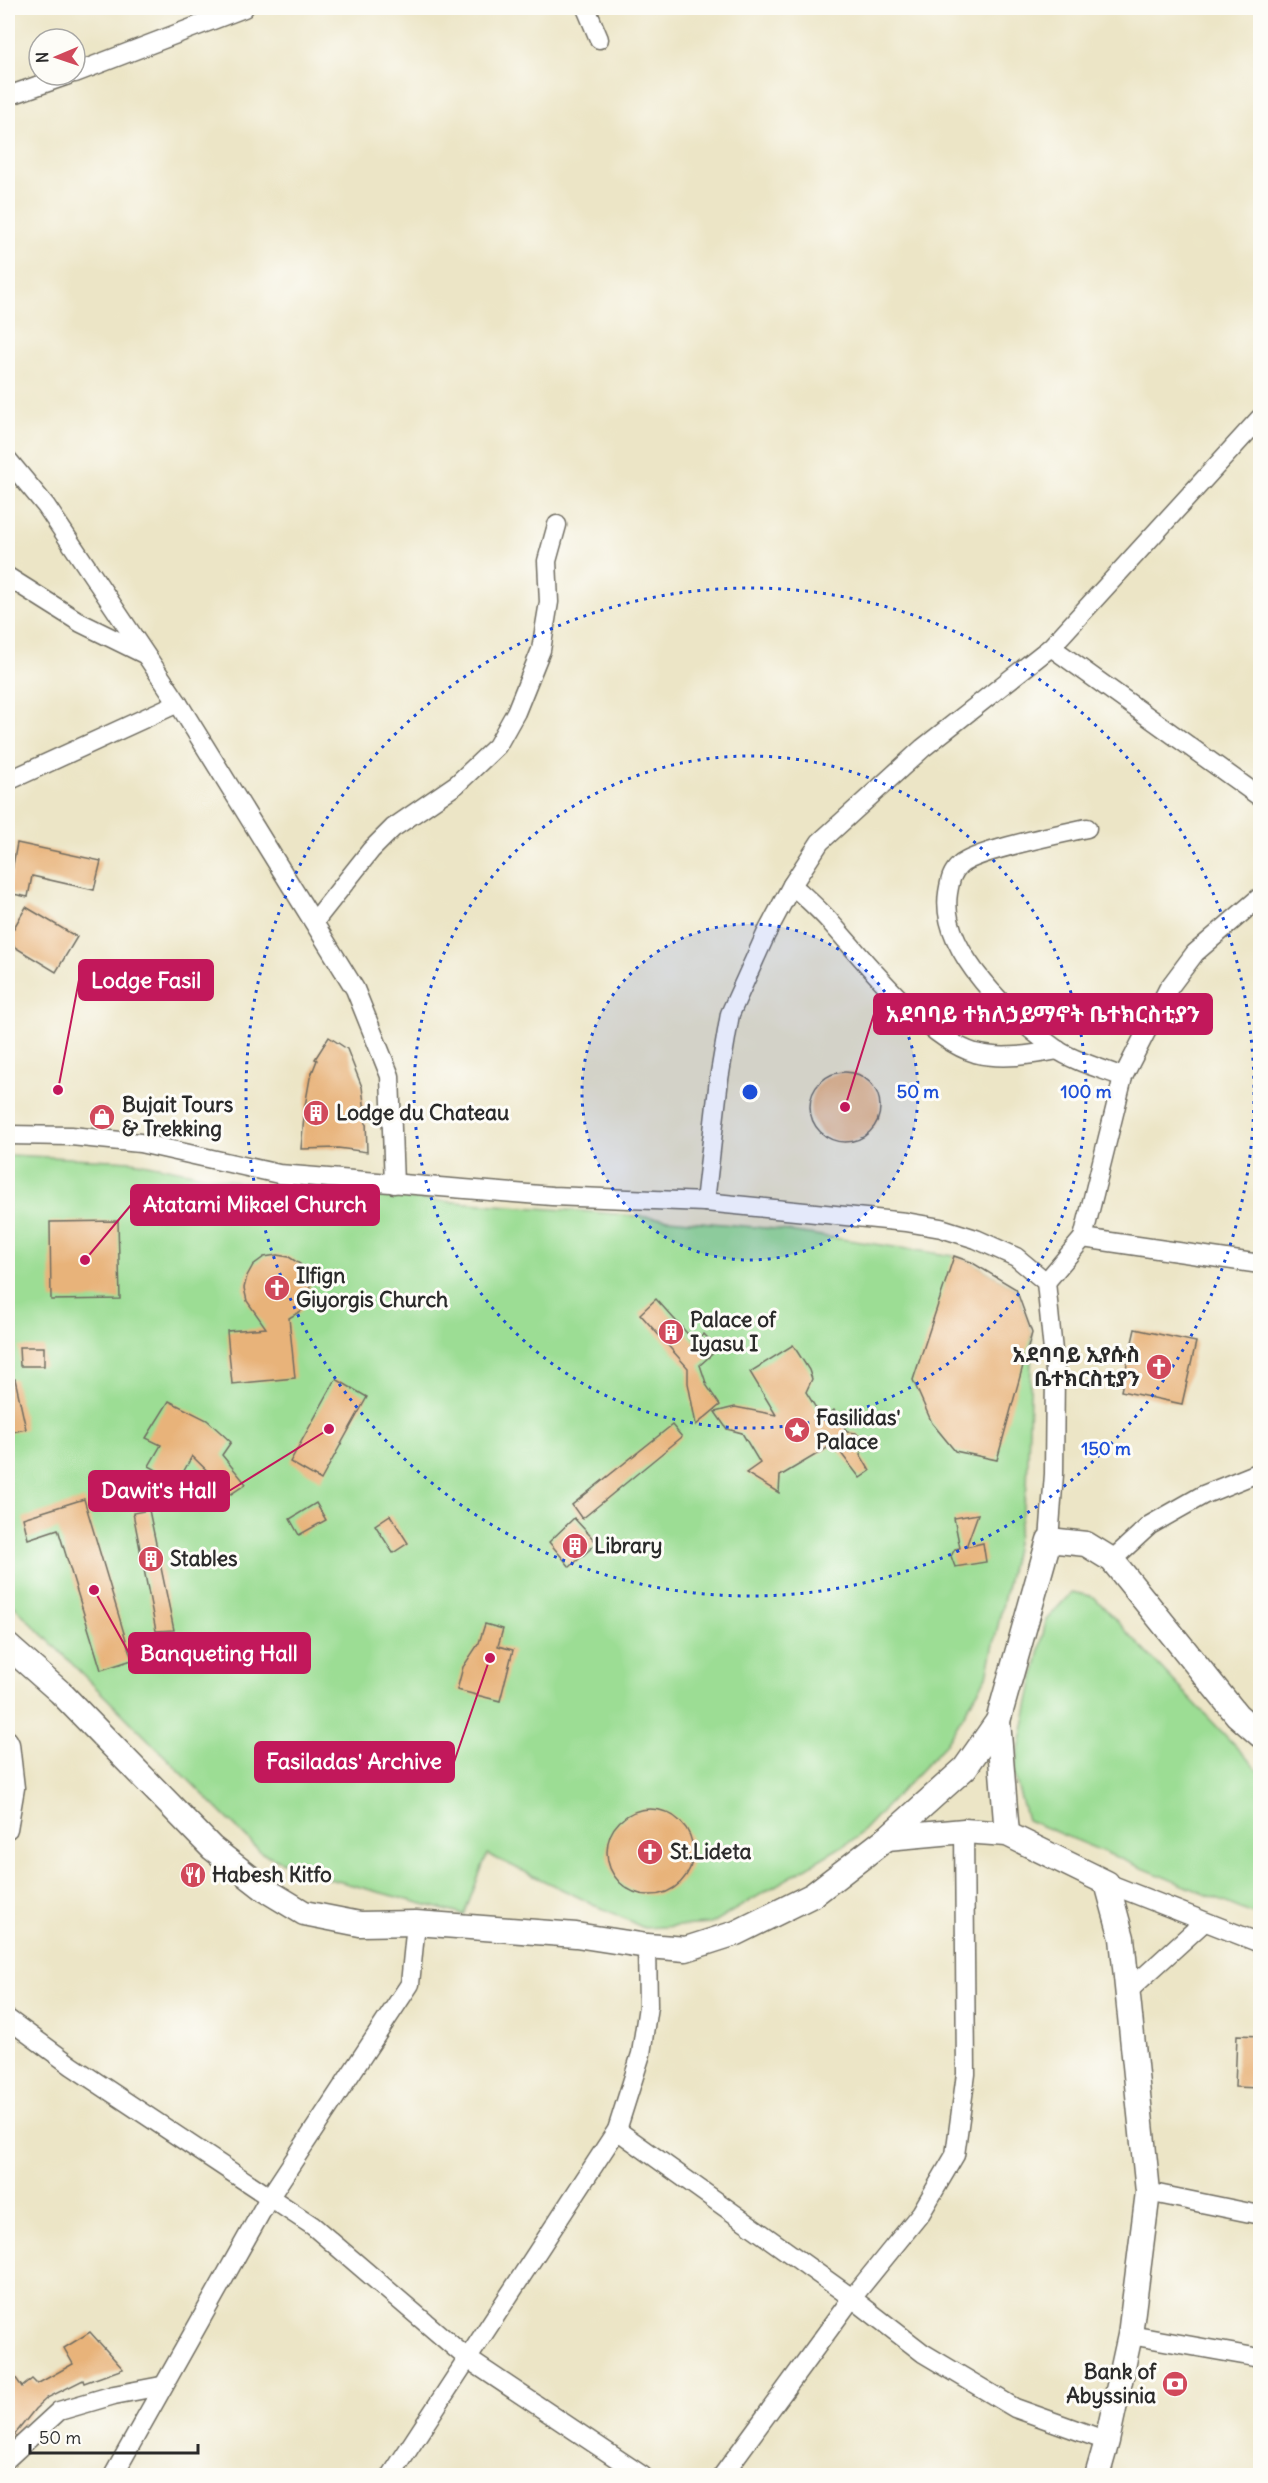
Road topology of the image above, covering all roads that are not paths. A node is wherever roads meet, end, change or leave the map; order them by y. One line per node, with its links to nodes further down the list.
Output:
1 (244, 8): 4 (street)
2 (586, 8): 3 (street)
3 (599, 39)
4 (87, 68)
5 (34, 87): 6 (street)
6 (8, 96)
7 (1260, 418): 11 (street)
8 (8, 460): 12 (street)
9 (557, 525): 19 (street)
10 (8, 577): 12 (street)
11 (1051, 646): 15 (street); 17 (street)
12 (146, 654): 13 (street)
13 (178, 703): 14 (street); 19 (street)
14 (8, 781)
15 (1260, 798)
16 (1087, 828): 20 (street)
17 (792, 885): 20 (street); 24 (street)
18 (1260, 897): 21 (street)
19 (314, 922): 23 (street)
20 (1058, 1050): 21 (street)
21 (1123, 1077): 25 (street)
22 (8, 1135): 23 (street)
23 (394, 1184): 24 (street)
24 (705, 1202): 27 (street)
25 (1083, 1238): 26 (street); 27 (street)
26 (1260, 1264)
27 (1046, 1282): 29 (street)
28 (1260, 1472): 30 (street)
29 (1049, 1540): 30 (street); 32 (street)
30 (1113, 1560): 33 (street)
31 (8, 1646): 41 (street)
32 (998, 1720): 37 (street); 38 (street)
33 (1260, 1735)
34 (8, 1740): 35 (street)
35 (8, 1829)
36 (964, 1831): 37 (street); 38 (street); 50 (street)
37 (1007, 1834): 39 (street)
38 (887, 1838): 43 (street)
39 (1107, 1883): 40 (street); 44 (street)
40 (1204, 1922): 42 (street); 44 (street)
41 (416, 1923): 43 (street); 48 (street)
42 (1260, 1943)
43 (646, 1946): 46 (street)
44 (1128, 1991): 47 (street)
45 (8, 2019): 48 (street)
46 (616, 2130): 50 (street); 53 (street)
47 (1148, 2192): 49 (street); 51 (street)
48 (269, 2198): 53 (street); 54 (street)
49 (1260, 2215)
50 (852, 2298): 55 (street); 60 (street)
51 (1130, 2335): 52 (street); 55 (street)
52 (1260, 2358)
53 (468, 2359): 58 (street); 59 (street)
54 (161, 2386): 56 (street); 57 (street)
55 (1107, 2441): 61 (street)
56 (8, 2458)
57 (113, 2475)
58 (391, 2475)
59 (643, 2475)
60 (722, 2475)
61 (1097, 2475)

